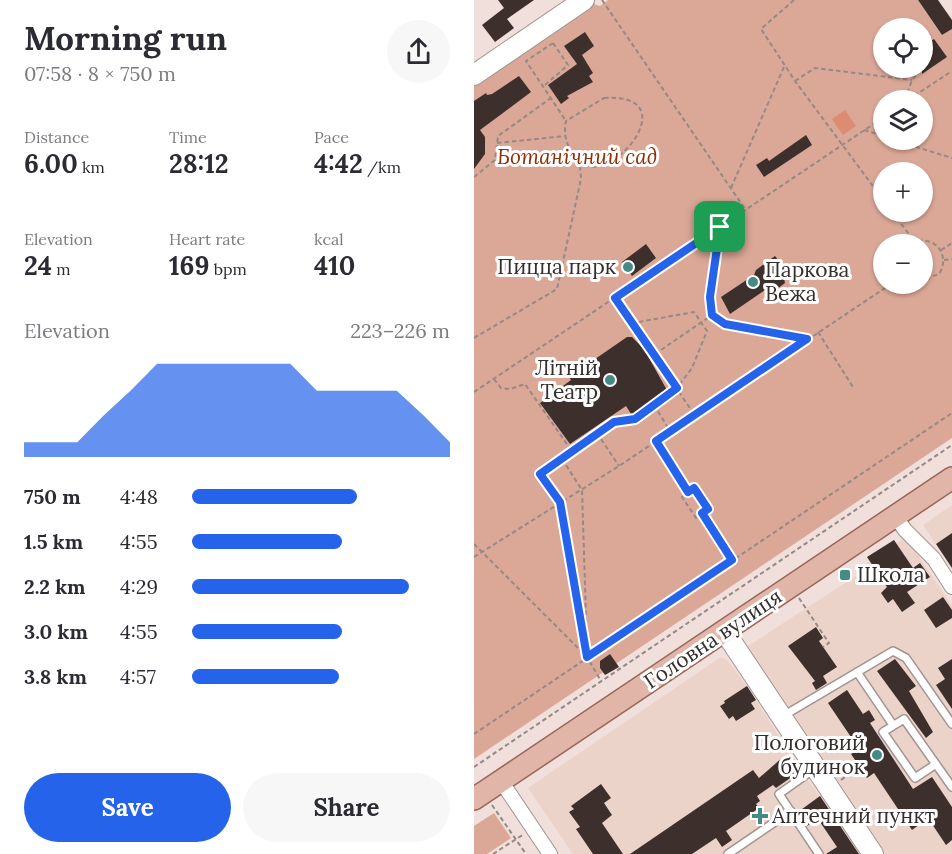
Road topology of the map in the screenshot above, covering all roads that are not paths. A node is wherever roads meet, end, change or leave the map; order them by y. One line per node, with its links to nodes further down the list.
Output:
1 (584, 0): 2 (street)
2 (474, 75)
3 (952, 478): 4 (main road, Головна вулиця)
4 (895, 516): 5 (street); 6 (main road, Головна вулиця)
5 (952, 587)
6 (725, 632): 8 (street); 13 (main road, Головна вулиця)
7 (857, 672): 8 (lane); 9 (lane); 10 (lane)
8 (781, 717): 12 (street)
9 (952, 724)
10 (894, 725): 11 (lane); 11 (lane)
11 (936, 764): 14 (lane)
12 (816, 769): 16 (lane); 20 (street)
13 (501, 781): 15 (main road, Головна вулиця); 17 (street)
14 (952, 787)
15 (483, 802)
16 (791, 811): 18 (lane); 19 (lane)
17 (550, 854)
18 (728, 854)
19 (819, 854)
20 (873, 854)

